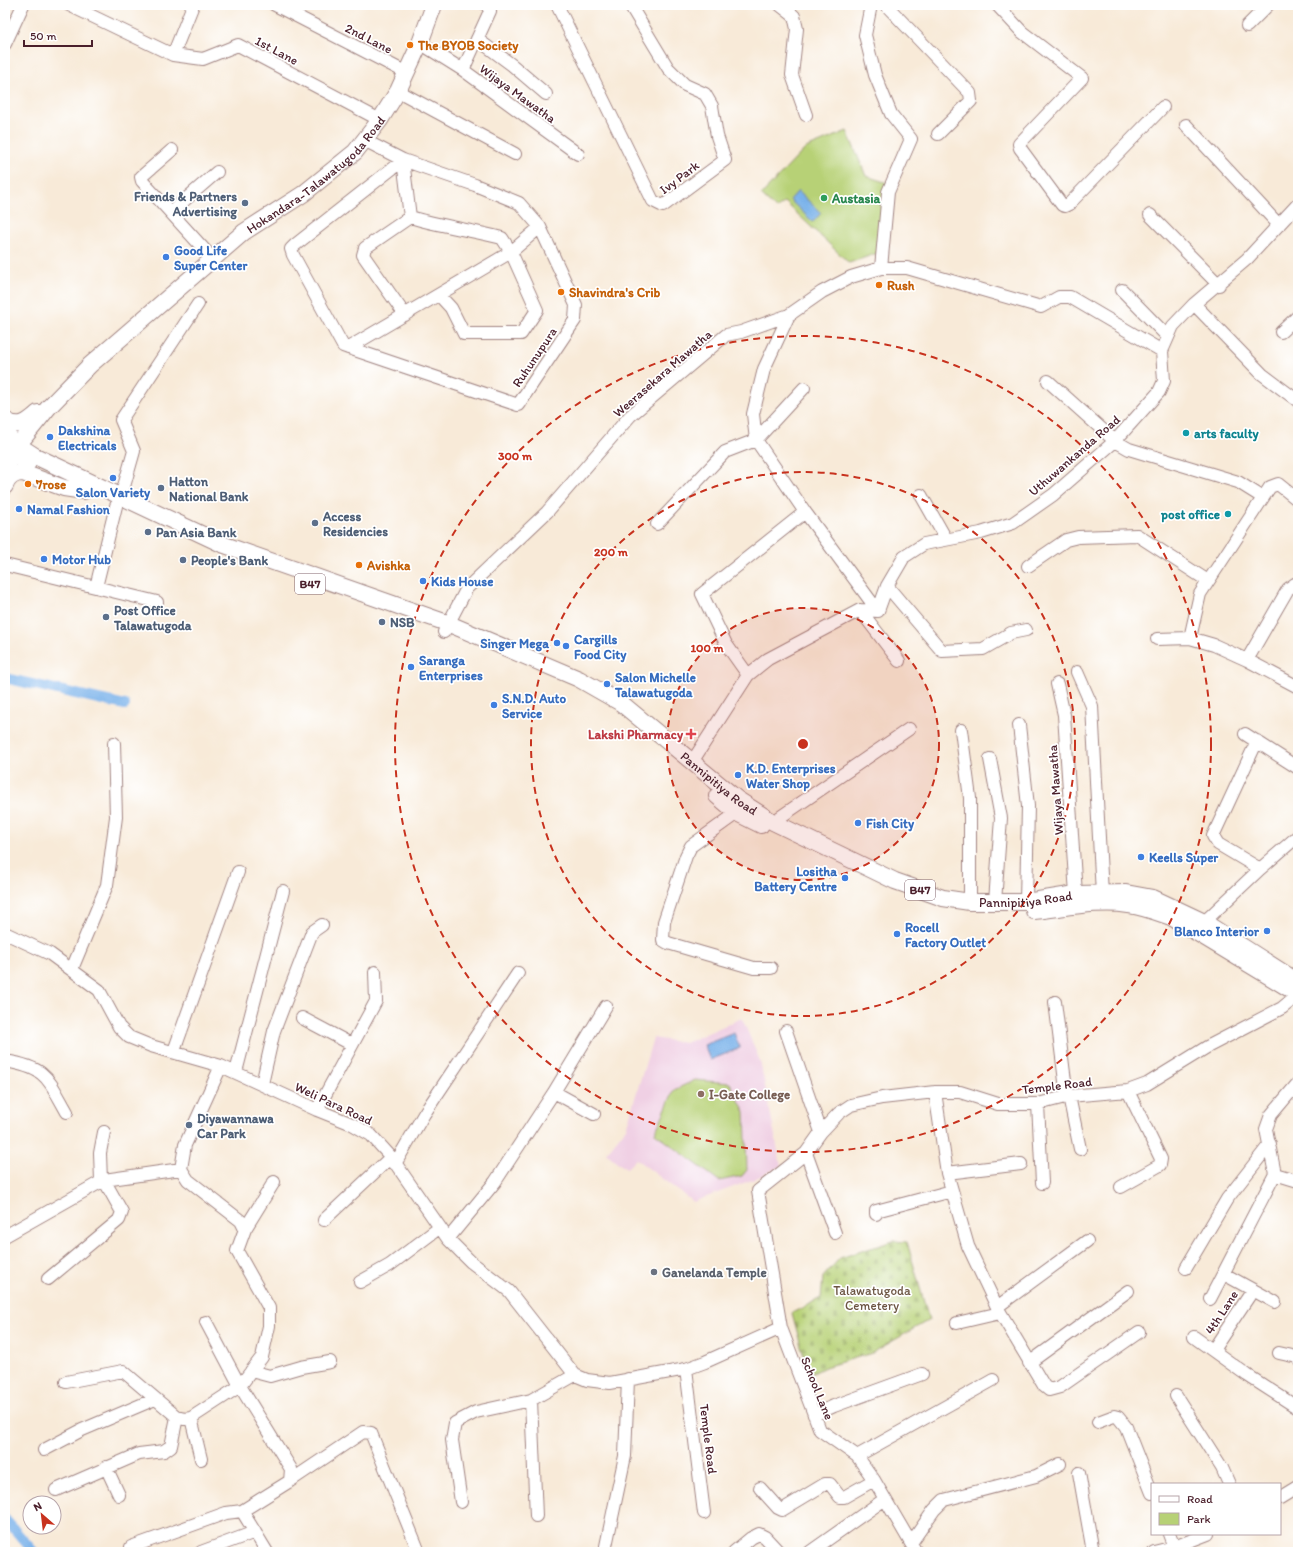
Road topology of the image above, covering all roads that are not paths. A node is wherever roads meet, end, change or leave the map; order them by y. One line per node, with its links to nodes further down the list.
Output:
1 (23, 5): 17 (street)
2 (69, 5): 18 (street, 1st Lane)
3 (193, 5): 18 (street)
4 (275, 5): 20 (street, 2nd Lane)
5 (434, 5): 16 (main road, Hokandara-Talawatugoda Road)
6 (487, 5): 15 (street)
7 (557, 5): 8 (street, Ivy Park)
8 (630, 5)
9 (780, 5): 24 (street)
10 (871, 5): 42 (street)
11 (886, 5): 27 (street)
12 (996, 5): 23 (street)
13 (1268, 5): 14 (street)
14 (1246, 26)
15 (477, 39): 19 (street); 22 (street)
16 (420, 43): 19 (street, Wijaya Mawatha); 20 (main road, Hokandara-Talawatugoda Road)
17 (5, 44)
18 (173, 55): 25 (street, 1st Lane)
19 (463, 70): 31 (street, Wijaya Mawatha)
20 (407, 73): 21 (main road, Hokandara-Talawatugoda Road)
21 (398, 91): 25 (main road, Hokandara-Talawatugoda Road); 30 (street)
22 (546, 94)
23 (1163, 106)
24 (806, 114)
25 (380, 120): 28 (main road, Hokandara-Talawatugoda Road)
26 (1186, 125): 38 (street)
27 (938, 134)
28 (364, 140): 32 (street, Ruhunupura); 41 (main road, Hokandara-Talawatugoda Road)
29 (172, 150): 34 (street)
30 (515, 154)
31 (578, 154)
32 (403, 160): 37 (street); 39 (street, Ruhunupura); 53 (street)
33 (217, 172): 34 (street)
34 (171, 212): 41 (street)
35 (1296, 212): 38 (street, Uthuwankanda Road)
36 (1150, 215): 43 (street)
37 (410, 217): 40 (street, Ruhunupura); 48 (street)
38 (1279, 225): 43 (street, Uthuwankanda Road)
39 (540, 227): 40 (street); 53 (street, Ruhunupura)
40 (511, 252): 45 (street); 45 (street, Ruhunupura)
41 (213, 259): 57 (main road, Hokandara-Talawatugoda Road)
42 (881, 268): 49 (street, Weerasekara Mawatha); 54 (street, Weerasekara Mawatha)
43 (1218, 285): 47 (street, Uthuwankanda Road)
44 (1122, 290): 52 (street)
45 (439, 295): 48 (street)
46 (198, 304): 71 (street)
47 (1194, 304): 52 (street, Uthuwankanda Road); 58 (street)
48 (405, 315): 53 (street)
49 (790, 315): 61 (street); 84 (street, Weerasekara Mawatha)
50 (1298, 316): 51 (street)
51 (1281, 332)
52 (1168, 337): 54 (street, Uthuwankanda Road)
53 (348, 348)
54 (1162, 351): 62 (street, Uthuwankanda Road)
55 (1048, 380): 62 (street)
56 (804, 388): 61 (street)
57 (60, 396): 59 (main road); 63 (main road, Hokandara-Talawatugoda Road); 65 (main road)
58 (1298, 401)
59 (5, 420)
60 (5, 434): 63 (main road, Pannipitiya Road / B47)
61 (756, 440): 72 (street); 73 (street)
62 (1115, 441): 69 (street); 74 (street, Uthuwankanda Road)
63 (12, 450): 64 (main road, Hokandara-Talawatugoda Road); 65 (main road, Pannipitiya Road / B47); 67 (main road, Pannipitiya Road / B47)
64 (5, 470)
65 (70, 473): 71 (main road, Pannipitiya Road / B47)
66 (5, 486): 67 (main road)
67 (84, 491): 71 (main road, Pannipitiya Road / B47)
68 (921, 495): 74 (street)
69 (1262, 497): 70 (street); 77 (street)
70 (1298, 500)
71 (119, 502): 80 (street); 84 (main road, Pannipitiya Road / B47)
72 (805, 512): 83 (street); 91 (street)
73 (657, 524)
74 (946, 539): 78 (street, Uthuwankanda Road)
75 (5, 565): 80 (street)
76 (1028, 566): 77 (street)
77 (1208, 581): 86 (street)
78 (887, 586): 83 (street, Uthuwankanda Road); 85 (street)
79 (1298, 586): 88 (street)
80 (96, 587): 81 (street)
81 (157, 602)
82 (860, 610): 83 (street); 89 (street); 91 (street)
83 (878, 611)
84 (445, 627): 101 (main road, Pannipitiya Road / B47); 103 (main road, Pannipitiya Road / B47)
85 (1026, 630)
86 (1190, 638): 87 (street); 88 (street)
87 (1157, 639)
88 (1247, 660): 93 (street)
89 (899, 661)
90 (1077, 672): 110 (street)
91 (748, 675): 101 (street)
92 (1057, 684): 109 (street, Wijaya Mawatha)
93 (1298, 687)
94 (1019, 725): 113 (street)
95 (910, 729): 104 (street)
96 (961, 730): 111 (street)
97 (1245, 734): 98 (street)
98 (1257, 742): 102 (street); 106 (street)
99 (114, 744): 118 (street)
100 (990, 758): 112 (street)
101 (692, 762): 104 (main road, Pannipitiya Road / B47)
102 (1298, 768)
103 (737, 813): 117 (street); 122 (main road, Pannipitiya Road / B47)
104 (773, 822): 111 (main road, Pannipitiya Road / B47)
105 (1298, 836): 106 (street)
106 (1260, 869): 114 (street)
107 (238, 872): 128 (street)
108 (283, 891): 131 (street)
109 (1076, 894): 110 (main road, Pannipitiya Road / B47); 113 (main road, Pannipitiya Road / B47)
110 (1102, 894): 114 (main road, Pannipitiya Road / B47)
111 (970, 902): 112 (main road, Pannipitiya Road / B47)
112 (995, 902): 113 (main road, Pannipitiya Road / B47)
113 (1026, 902)
114 (1204, 922): 121 (main road, Pannipitiya Road / B47)
115 (322, 925): 132 (street)
116 (5, 933): 118 (street, Weli Para Road)
117 (771, 968)
118 (72, 969): 128 (street, Weli Para Road)
119 (375, 972): 127 (street)
120 (518, 973): 147 (street)
121 (1298, 982)
122 (1298, 995): 134 (street, Temple Road)
123 (1055, 1002): 137 (street)
124 (606, 1006): 135 (street)
125 (302, 1018): 127 (street)
126 (786, 1031): 143 (street)
127 (352, 1044): 139 (street)
128 (174, 1051): 130 (street, Weli Para Road)
129 (5, 1061): 140 (street)
130 (221, 1066): 131 (street, Weli Para Road); 149 (street)
131 (236, 1072): 132 (street, Weli Para Road)
132 (262, 1084): 139 (street, Weli Para Road)
133 (1298, 1084): 144 (street)
134 (1128, 1091): 137 (street, Temple Road); 156 (street)
135 (554, 1092): 141 (street); 165 (street)
136 (934, 1092): 138 (street, Temple Road); 143 (street, Temple Road); 150 (street)
137 (1068, 1097): 138 (street, Temple Road); 145 (street)
138 (1038, 1104): 155 (street)
139 (317, 1110): 147 (street, Weli Para Road)
140 (67, 1112)
141 (594, 1114)
142 (104, 1132): 152 (street)
143 (821, 1132): 146 (street, Temple Road)
144 (1270, 1144): 151 (street); 167 (street)
145 (1080, 1149)
146 (806, 1153): 157 (street, Temple Road); 163 (street)
147 (393, 1160): 160 (street); 162 (street, Weli Para Road)
148 (1021, 1164): 150 (street)
149 (181, 1169): 152 (street); 161 (street)
150 (947, 1174): 158 (street)
151 (1275, 1174): 153 (street); 168 (street)
152 (102, 1180): 164 (street); 169 (street)
153 (1298, 1181)
154 (274, 1182): 161 (street)
155 (1042, 1183)
156 (1121, 1187)
157 (758, 1191): 178 (street, School Lane)
158 (952, 1191): 159 (street); 175 (street)
159 (876, 1214)
160 (324, 1220)
161 (245, 1228): 187 (street)
162 (439, 1228): 165 (street, Weli Para Road); 170 (street)
163 (835, 1233)
164 (5, 1236)
165 (448, 1239): 189 (street, Weli Para Road)
166 (1087, 1241): 175 (street)
167 (1186, 1268)
168 (1224, 1274): 171 (street); 173 (street)
169 (48, 1279)
170 (360, 1282)
171 (1253, 1290): 174 (street); 181 (street, 4th Lane)
172 (1128, 1291): 185 (street)
173 (1210, 1300)
174 (1275, 1302)
175 (999, 1310): 177 (street); 185 (street)
176 (206, 1322): 193 (street)
177 (957, 1323)
178 (781, 1328): 186 (street); 198 (street, School Lane)
179 (1139, 1332): 185 (street)
180 (1194, 1337): 181 (street)
181 (1213, 1350): 197 (street)
182 (1279, 1353): 183 (street)
183 (1298, 1359)
184 (330, 1362): 187 (street)
185 (1029, 1363)
186 (686, 1369): 190 (street); 220 (street, Temple Road)
187 (251, 1371): 193 (street)
188 (922, 1374): 198 (street)
189 (575, 1375): 190 (street); 196 (street)
190 (628, 1380): 231 (street)
191 (993, 1380): 203 (street)
192 (66, 1382): 195 (street)
193 (240, 1386): 200 (street); 209 (street)
194 (1176, 1396): 210 (street)
195 (155, 1399): 199 (street); 202 (street)
196 (531, 1400): 218 (street); 221 (street)
197 (1298, 1408)
198 (814, 1415): 203 (street, School Lane)
199 (177, 1417): 200 (street); 206 (street)
200 (191, 1418): 204 (street)
201 (1098, 1422): 214 (street)
202 (44, 1450)
203 (857, 1456): 208 (street, School Lane)
204 (201, 1459)
205 (1060, 1464): 227 (street)
206 (106, 1467): 213 (street); 215 (street)
207 (1079, 1473): 235 (street)
208 (874, 1480): 212 (street); 217 (street, School Lane)
209 (290, 1481): 219 (street); 230 (street)
210 (1229, 1483)
211 (1298, 1487): 216 (street)
212 (760, 1488)
213 (56, 1490)
214 (1151, 1490)
215 (118, 1496)
216 (1281, 1497)
217 (885, 1499): 227 (street, School Lane); 234 (street)
218 (461, 1502)
219 (242, 1511): 222 (street); 225 (street)
220 (704, 1513)
221 (536, 1516)
222 (255, 1532): 228 (street); 229 (street)
223 (1169, 1535): 226 (street)
224 (1205, 1535): 226 (street)
225 (131, 1547)
226 (1174, 1547): 236 (street)
227 (915, 1550)
228 (201, 1552)
229 (268, 1552)
230 (419, 1552)
231 (607, 1552)
232 (734, 1552): 233 (street)
233 (779, 1552)
234 (810, 1552)
235 (1093, 1552)
236 (1154, 1552)

